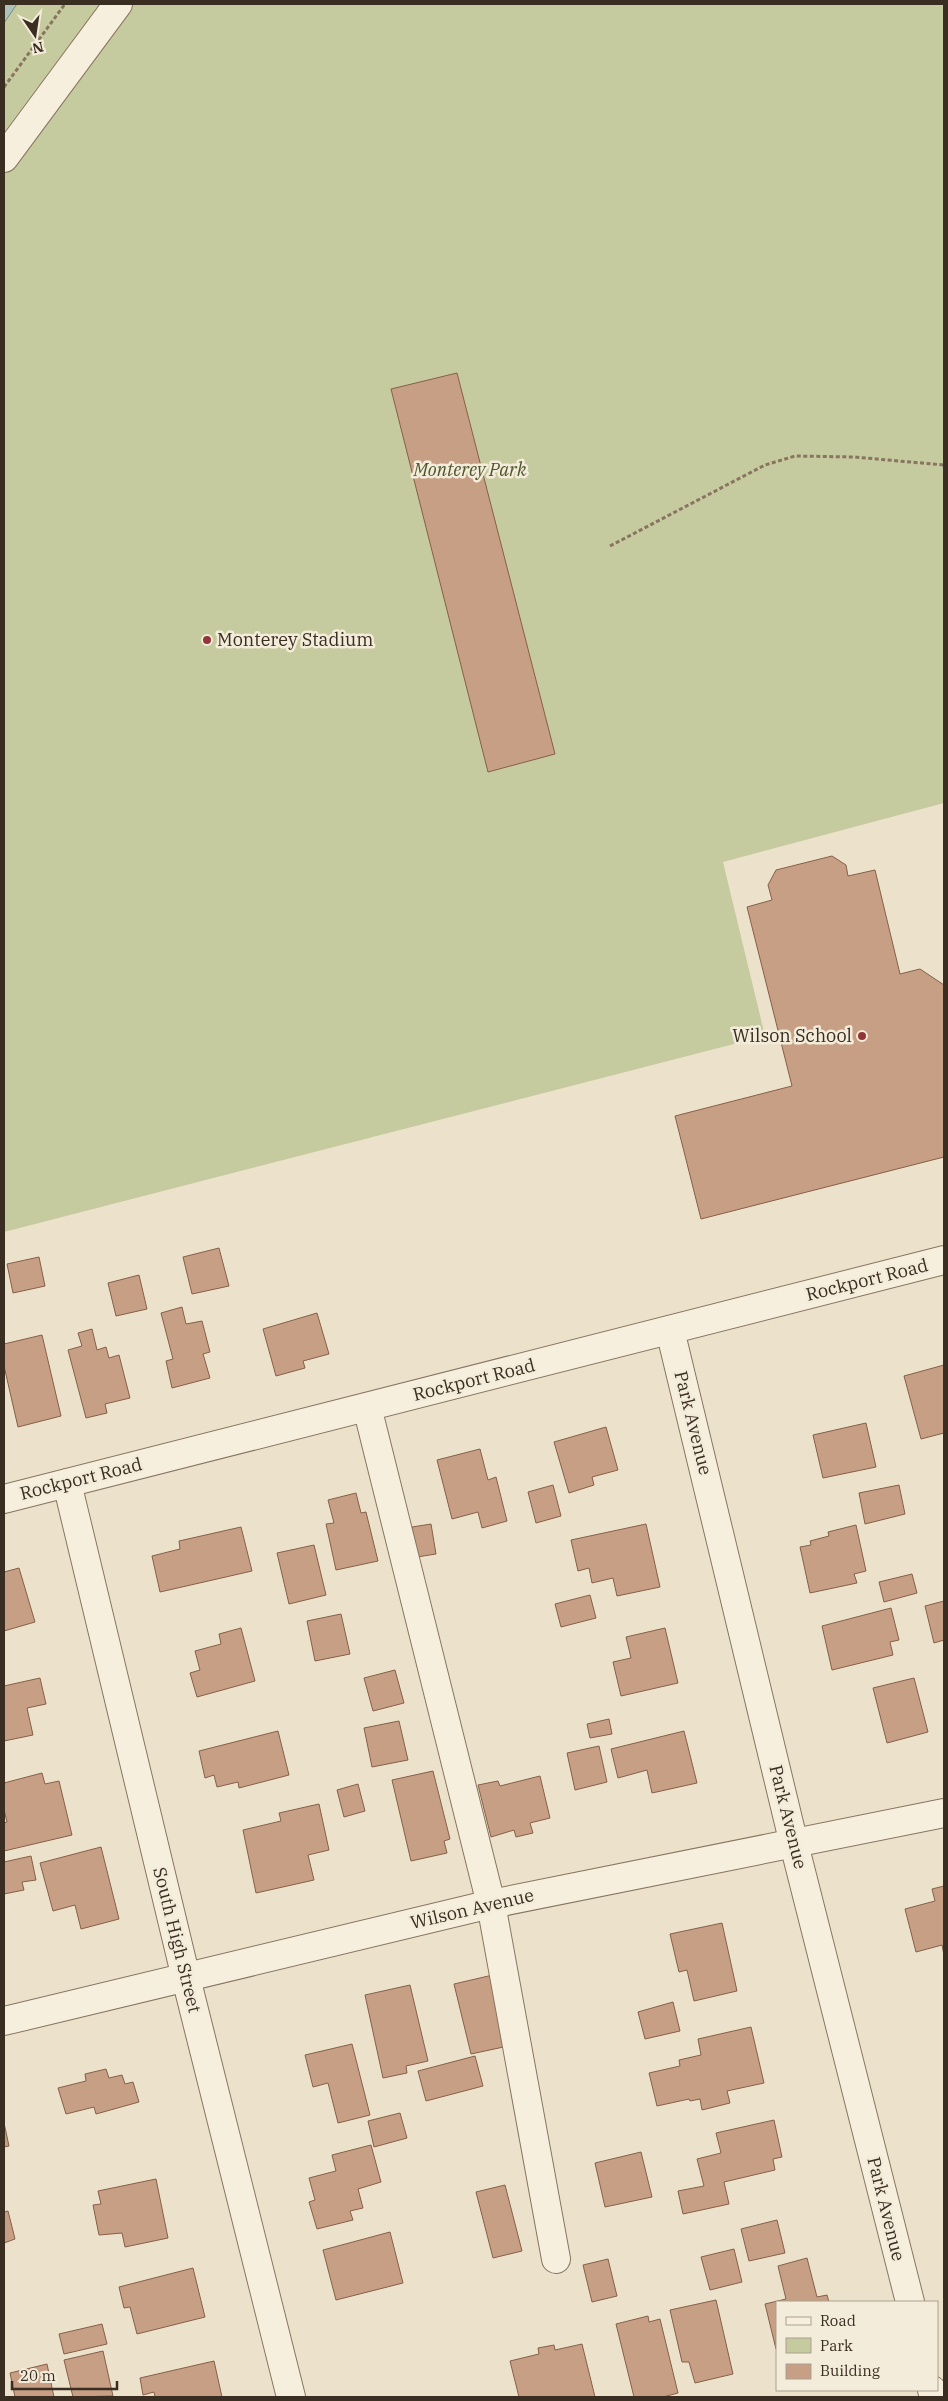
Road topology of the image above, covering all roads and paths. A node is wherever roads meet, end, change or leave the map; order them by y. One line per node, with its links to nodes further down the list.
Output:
1 (65, 4): 3 (path)
2 (118, 4): 4 (street)
3 (4, 87)
4 (4, 158)
5 (944, 465): 6 (path)
6 (610, 546)
7 (944, 1260): 8 (street, Rockport Road)
8 (670, 1330): 9 (street, Rockport Road); 13 (street, Park Avenue)
9 (367, 1407): 10 (street, Rockport Road); 14 (street)
10 (67, 1483): 11 (street, Rockport Road); 15 (street, South High Street)
11 (4, 1499)
12 (944, 1813): 13 (street, Wilson Avenue)
13 (794, 1844): 14 (street, Wilson Avenue); 18 (street, Park Avenue)
14 (490, 1904): 15 (street, Wilson Avenue); 17 (street)
15 (186, 1978): 16 (street, Wilson Avenue); 19 (street, South High Street)
16 (4, 2021)
17 (556, 2259)
18 (910, 2301)
19 (291, 2397)

